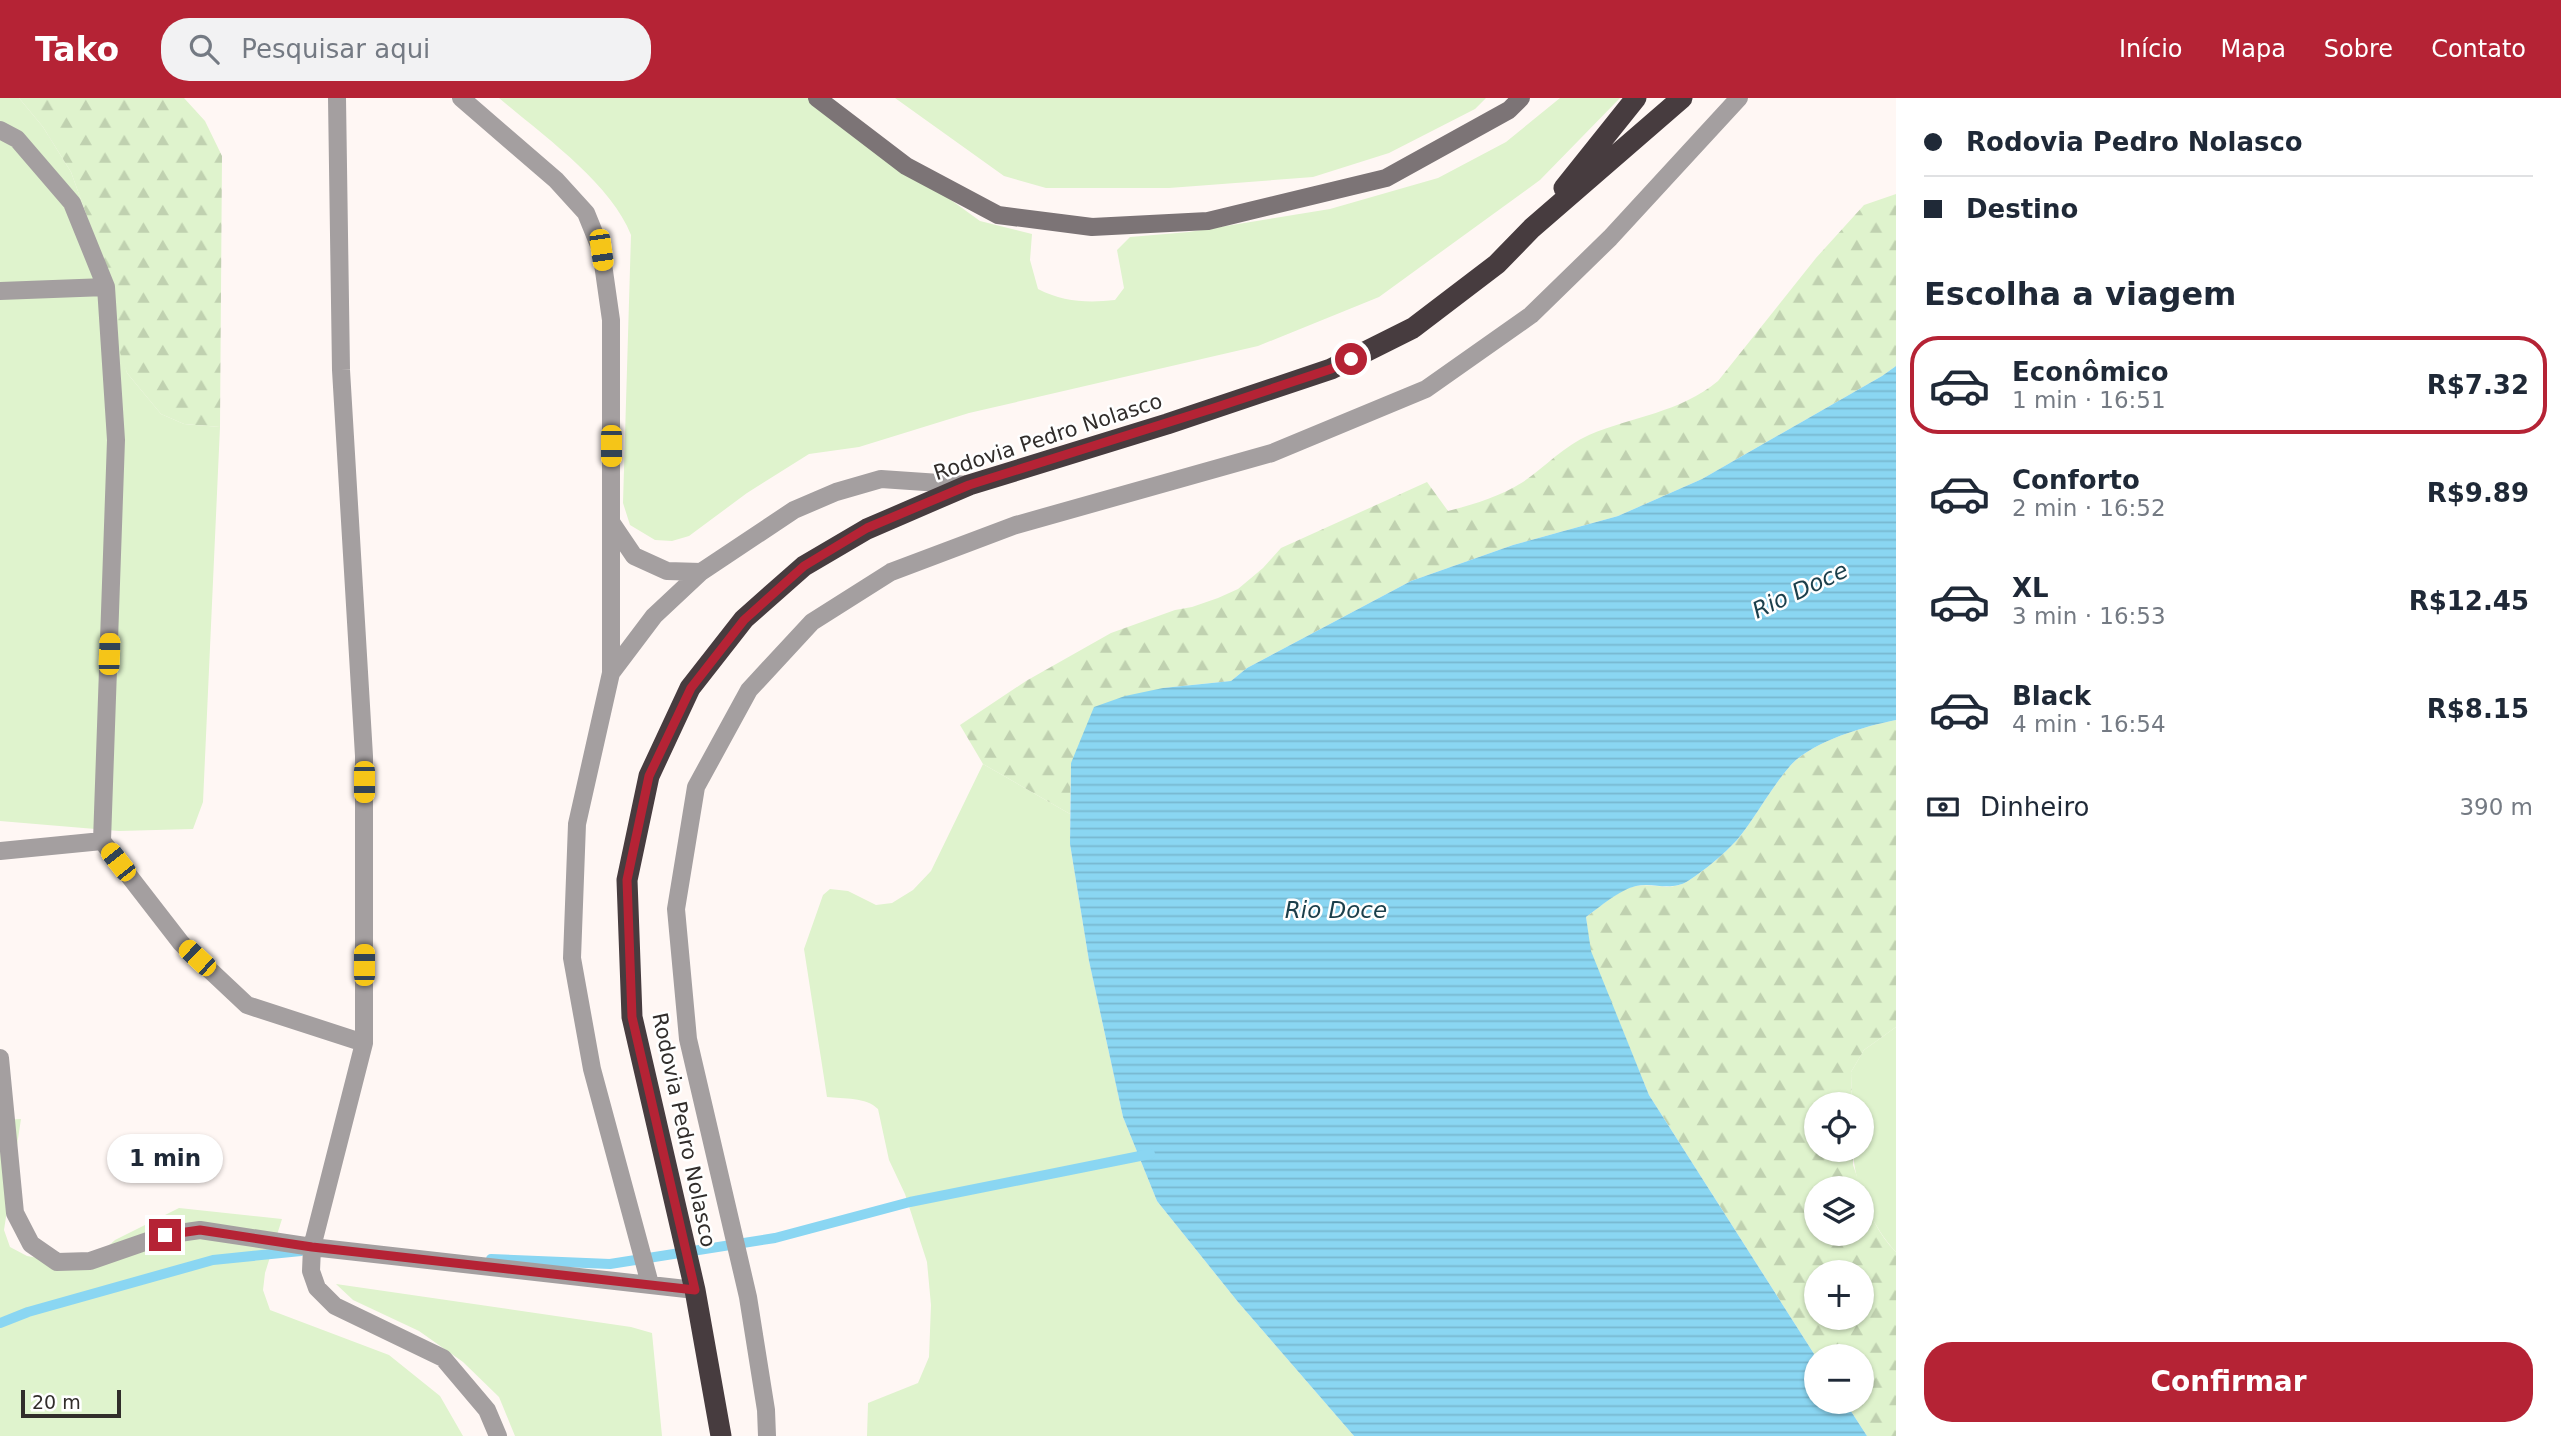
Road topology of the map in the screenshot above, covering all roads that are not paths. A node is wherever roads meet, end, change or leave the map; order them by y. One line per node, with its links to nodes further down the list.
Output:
1 (337, 98): 18 (street)
2 (461, 98): 13 (street)
3 (817, 98): 4 (street)
4 (1521, 98)
5 (1636, 98): 9 (highway, Rodovia Pedro Nolasco)
6 (1682, 98): 9 (highway, Rodovia Pedro Nolasco)
7 (1739, 98): 25 (street)
8 (0, 130): 10 (street)
9 (1532, 228): 12 (highway, Rodovia Pedro Nolasco)
10 (106, 287): 11 (street); 16 (street)
11 (0, 291)
12 (969, 485): 14 (street); 22 (highway, Rodovia Pedro Nolasco)
13 (611, 522): 14 (street); 15 (street)
14 (701, 572): 15 (street)
15 (611, 673): 21 (street)
16 (102, 841): 17 (street); 18 (street)
17 (0, 851)
18 (364, 1043): 20 (street)
19 (0, 1058): 20 (street)
20 (312, 1247): 21 (street); 23 (street)
21 (650, 1284): 22 (street)
22 (695, 1290): 24 (highway, Rodovia Pedro Nolasco)
23 (498, 1436)
24 (721, 1436)
25 (766, 1436)

